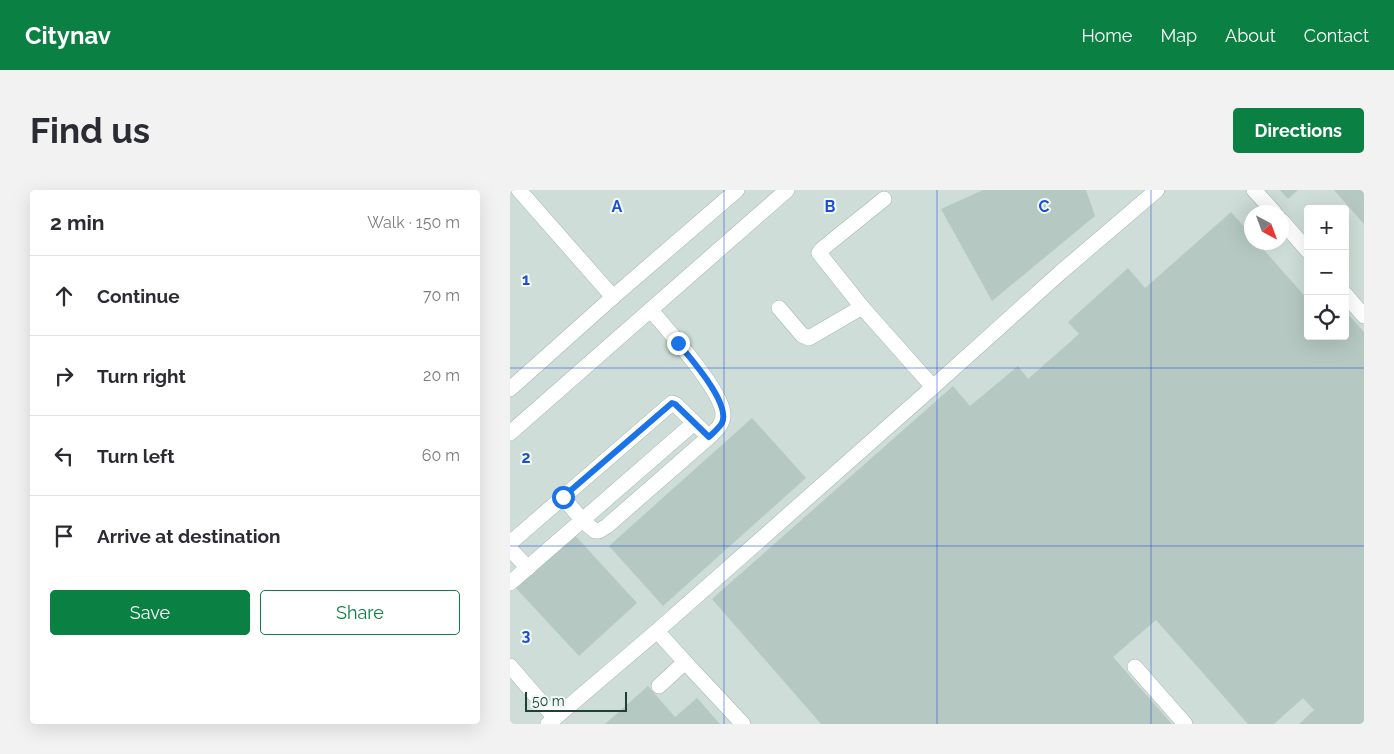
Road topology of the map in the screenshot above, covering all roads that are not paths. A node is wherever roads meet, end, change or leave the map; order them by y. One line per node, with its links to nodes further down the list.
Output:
1 (519, 190): 11 (street)
2 (737, 190): 11 (street)
3 (787, 190): 14 (street)
4 (1157, 190): 16 (street)
5 (1254, 190): 7 (street)
6 (884, 199): 12 (street)
7 (1268, 205)
8 (1289, 229): 9 (street)
9 (1307, 250)
10 (1346, 295): 15 (street)
11 (613, 298): 17 (street)
12 (862, 307): 13 (street); 16 (street)
13 (779, 308)
14 (651, 310): 19 (street); 20 (street)
15 (1364, 316)
16 (933, 388): 27 (street)
17 (510, 389)
18 (694, 423): 20 (street); 21 (street); 22 (street)
19 (510, 432)
20 (709, 437): 22 (street)
21 (563, 497): 22 (street); 23 (street)
22 (582, 520): 25 (street)
23 (510, 543)
24 (510, 549): 25 (street)
25 (528, 568): 26 (street)
26 (510, 583)
27 (656, 631): 28 (street); 32 (street)
28 (685, 662): 31 (street); 33 (street)
29 (510, 666): 32 (street)
30 (1135, 667): 34 (street)
31 (658, 686)
32 (552, 721)
33 (743, 724)
34 (1185, 724)

